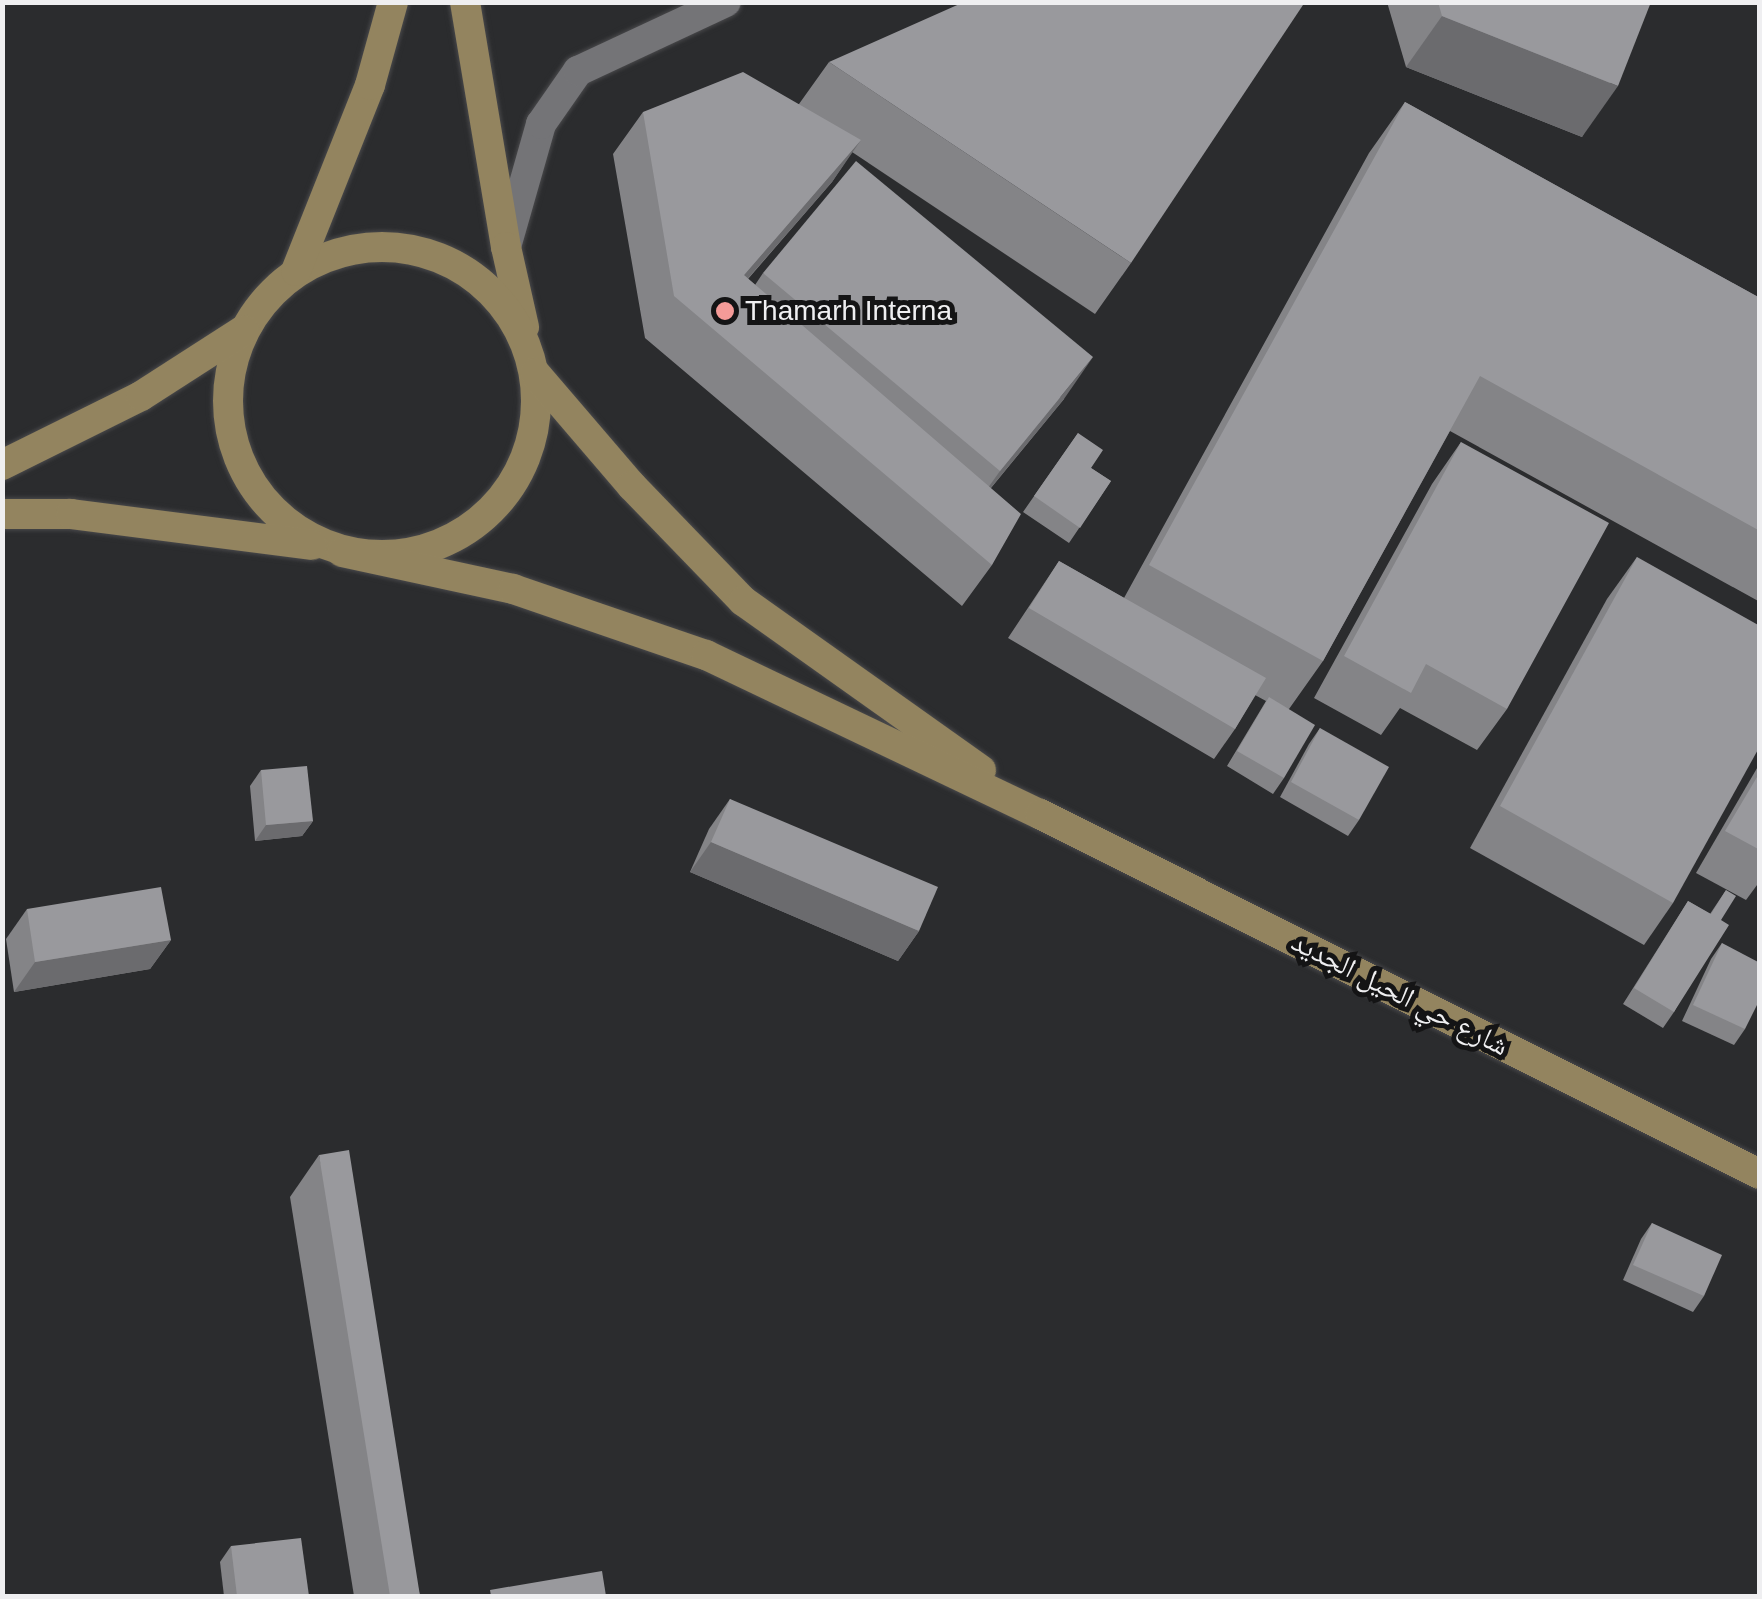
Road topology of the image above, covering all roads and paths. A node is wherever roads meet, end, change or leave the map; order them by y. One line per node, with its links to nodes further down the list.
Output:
1 (393, 2): 5 (street)
2 (464, 2): 4 (street)
3 (726, 2): 4 (street)
4 (506, 247): 7 (street)
5 (296, 272): 6 (street); 7 (street)
6 (244, 330): 8 (street); 10 (street)
7 (532, 361): 10 (street); 11 (street)
8 (2, 465)
9 (2, 514): 10 (street)
10 (337, 550): 11 (street)
11 (1040, 814): 12 (street, شارع حي الحيل الجديد)
12 (1760, 1174)

